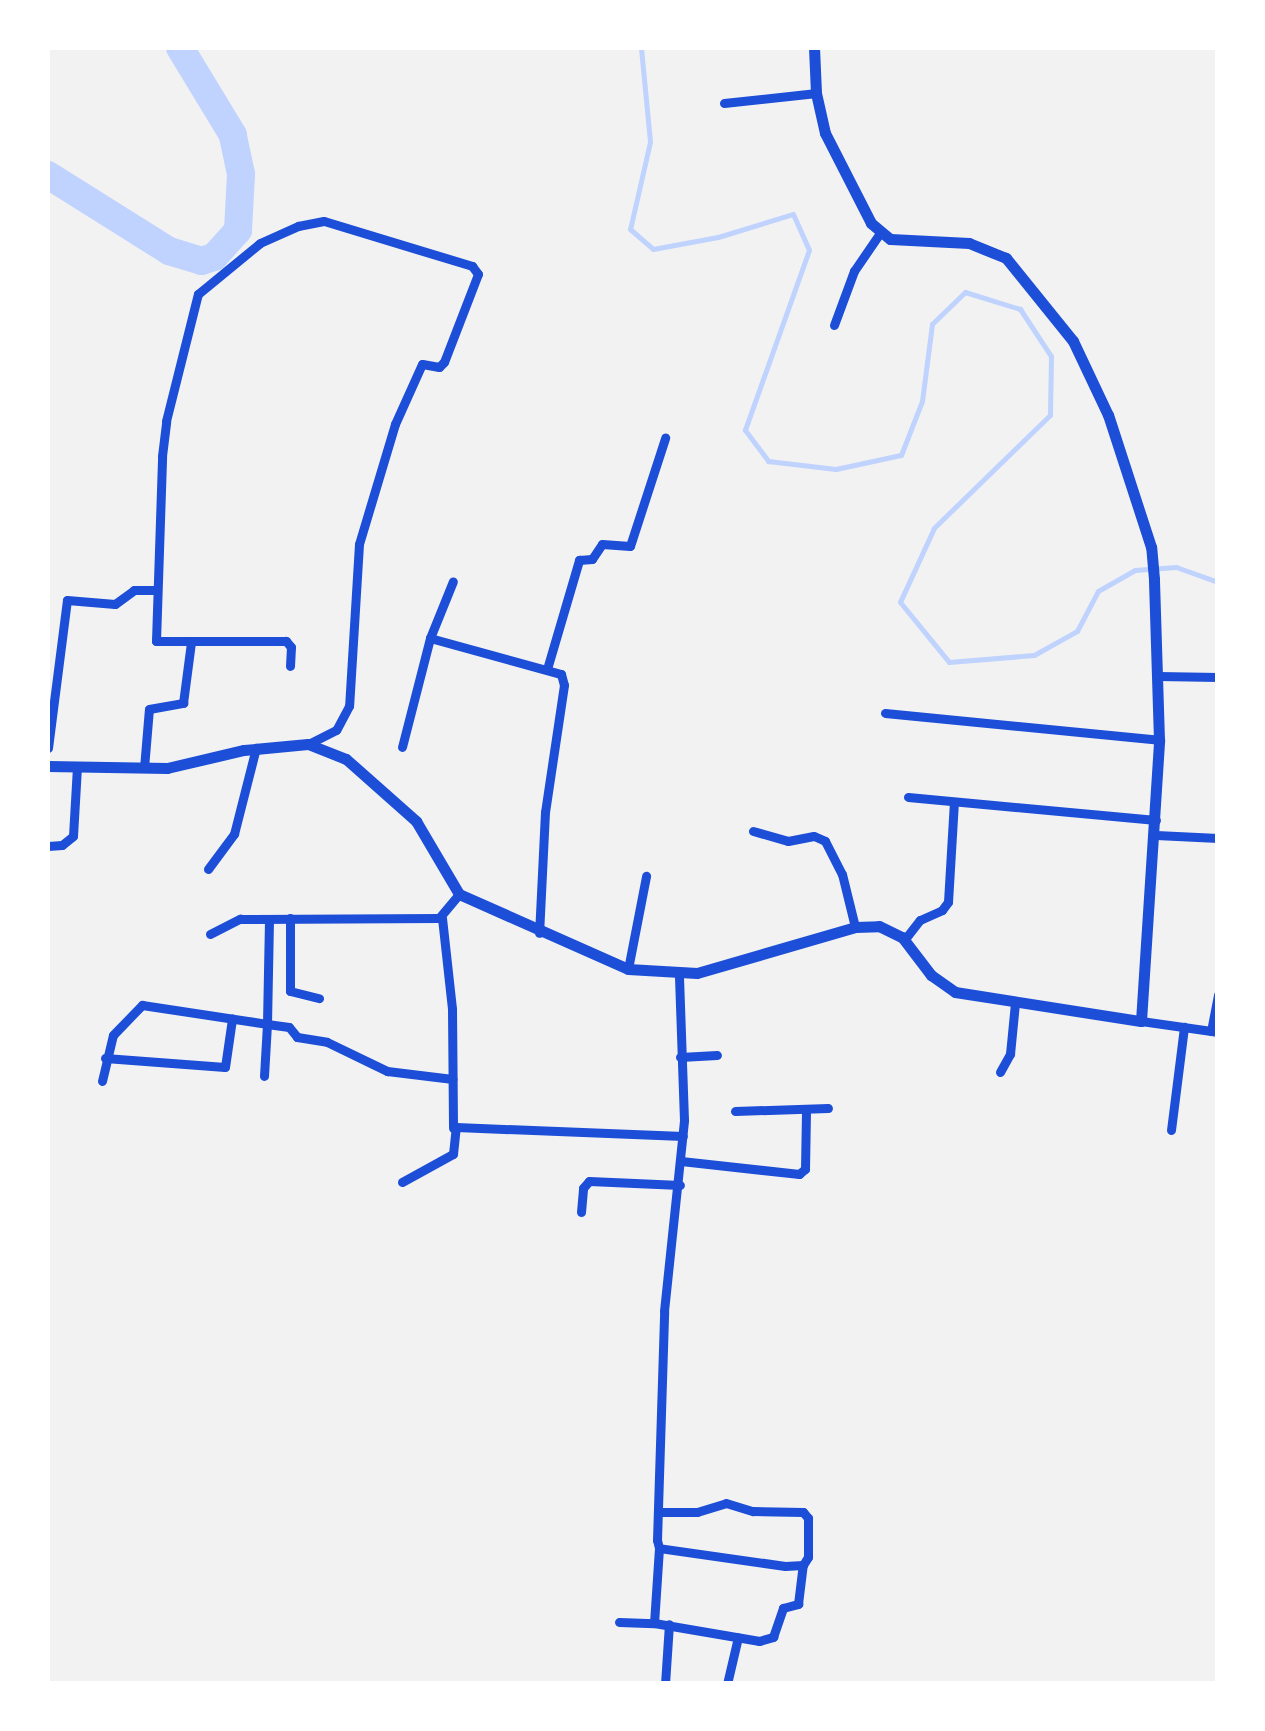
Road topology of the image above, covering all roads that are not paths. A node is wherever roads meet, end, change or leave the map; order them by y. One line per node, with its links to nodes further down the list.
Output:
1 (814, 48): 2 (street)
2 (816, 93): 3 (street); 4 (street)
3 (724, 102)
4 (880, 233): 5 (street); 13 (street)
5 (834, 324)
6 (666, 438): 12 (street)
7 (453, 581): 9 (street)
8 (158, 590): 10 (street); 17 (street); 19 (street)
9 (430, 638): 12 (street); 18 (street)
10 (190, 642): 11 (street); 23 (street)
11 (290, 666)
12 (547, 670): 38 (street)
13 (1158, 676): 14 (street); 16 (street)
14 (1218, 677)
15 (886, 713): 16 (street)
16 (1159, 740): 26 (street)
17 (308, 744): 20 (street); 33 (street)
18 (402, 746)
19 (48, 748)
20 (256, 748): 23 (street); 31 (street)
21 (48, 766): 22 (street)
22 (77, 766): 23 (street); 30 (street)
23 (144, 768)
24 (908, 798): 25 (street)
25 (954, 802): 26 (street); 40 (street)
26 (1156, 820): 28 (street)
27 (753, 831): 37 (street)
28 (1156, 835): 29 (street); 47 (street)
29 (1218, 838)
30 (48, 846)
31 (208, 869)
32 (646, 876): 41 (street)
33 (459, 894): 36 (street); 38 (street)
34 (269, 918): 35 (street); 39 (street); 48 (street)
35 (290, 918): 36 (street); 44 (street)
36 (442, 918): 56 (street)
37 (855, 927): 40 (street); 42 (street)
38 (539, 933): 41 (street)
39 (210, 934)
40 (901, 936): 45 (street)
41 (628, 969): 42 (street)
42 (679, 975): 52 (street)
43 (1218, 995): 50 (street)
44 (320, 998)
45 (1015, 1003): 47 (street); 54 (street)
46 (232, 1020): 48 (street); 53 (street); 53 (street)
47 (1142, 1021): 49 (street)
48 (267, 1024): 55 (street); 56 (street)
49 (1184, 1027): 50 (street); 62 (street)
50 (1214, 1031)
51 (718, 1055): 52 (street)
52 (680, 1057): 63 (street)
53 (105, 1058): 57 (street)
54 (1000, 1072)
55 (264, 1076)
56 (453, 1080): 61 (street)
57 (102, 1082)
58 (828, 1108): 59 (street)
59 (806, 1109): 60 (street); 64 (street)
60 (735, 1111)
61 (453, 1128): 63 (street); 65 (street)
62 (1170, 1130)
63 (683, 1136): 64 (street)
64 (680, 1161): 66 (street)
65 (402, 1182)
66 (680, 1185): 67 (street); 68 (street)
67 (581, 1212)
68 (658, 1512): 69 (street); 70 (street)
69 (659, 1548): 70 (street); 72 (street)
70 (803, 1565): 74 (street)
71 (619, 1622): 72 (street)
72 (654, 1624): 73 (street)
73 (669, 1624): 74 (street); 75 (street)
74 (738, 1637): 76 (street)
75 (664, 1684)
76 (726, 1684)

